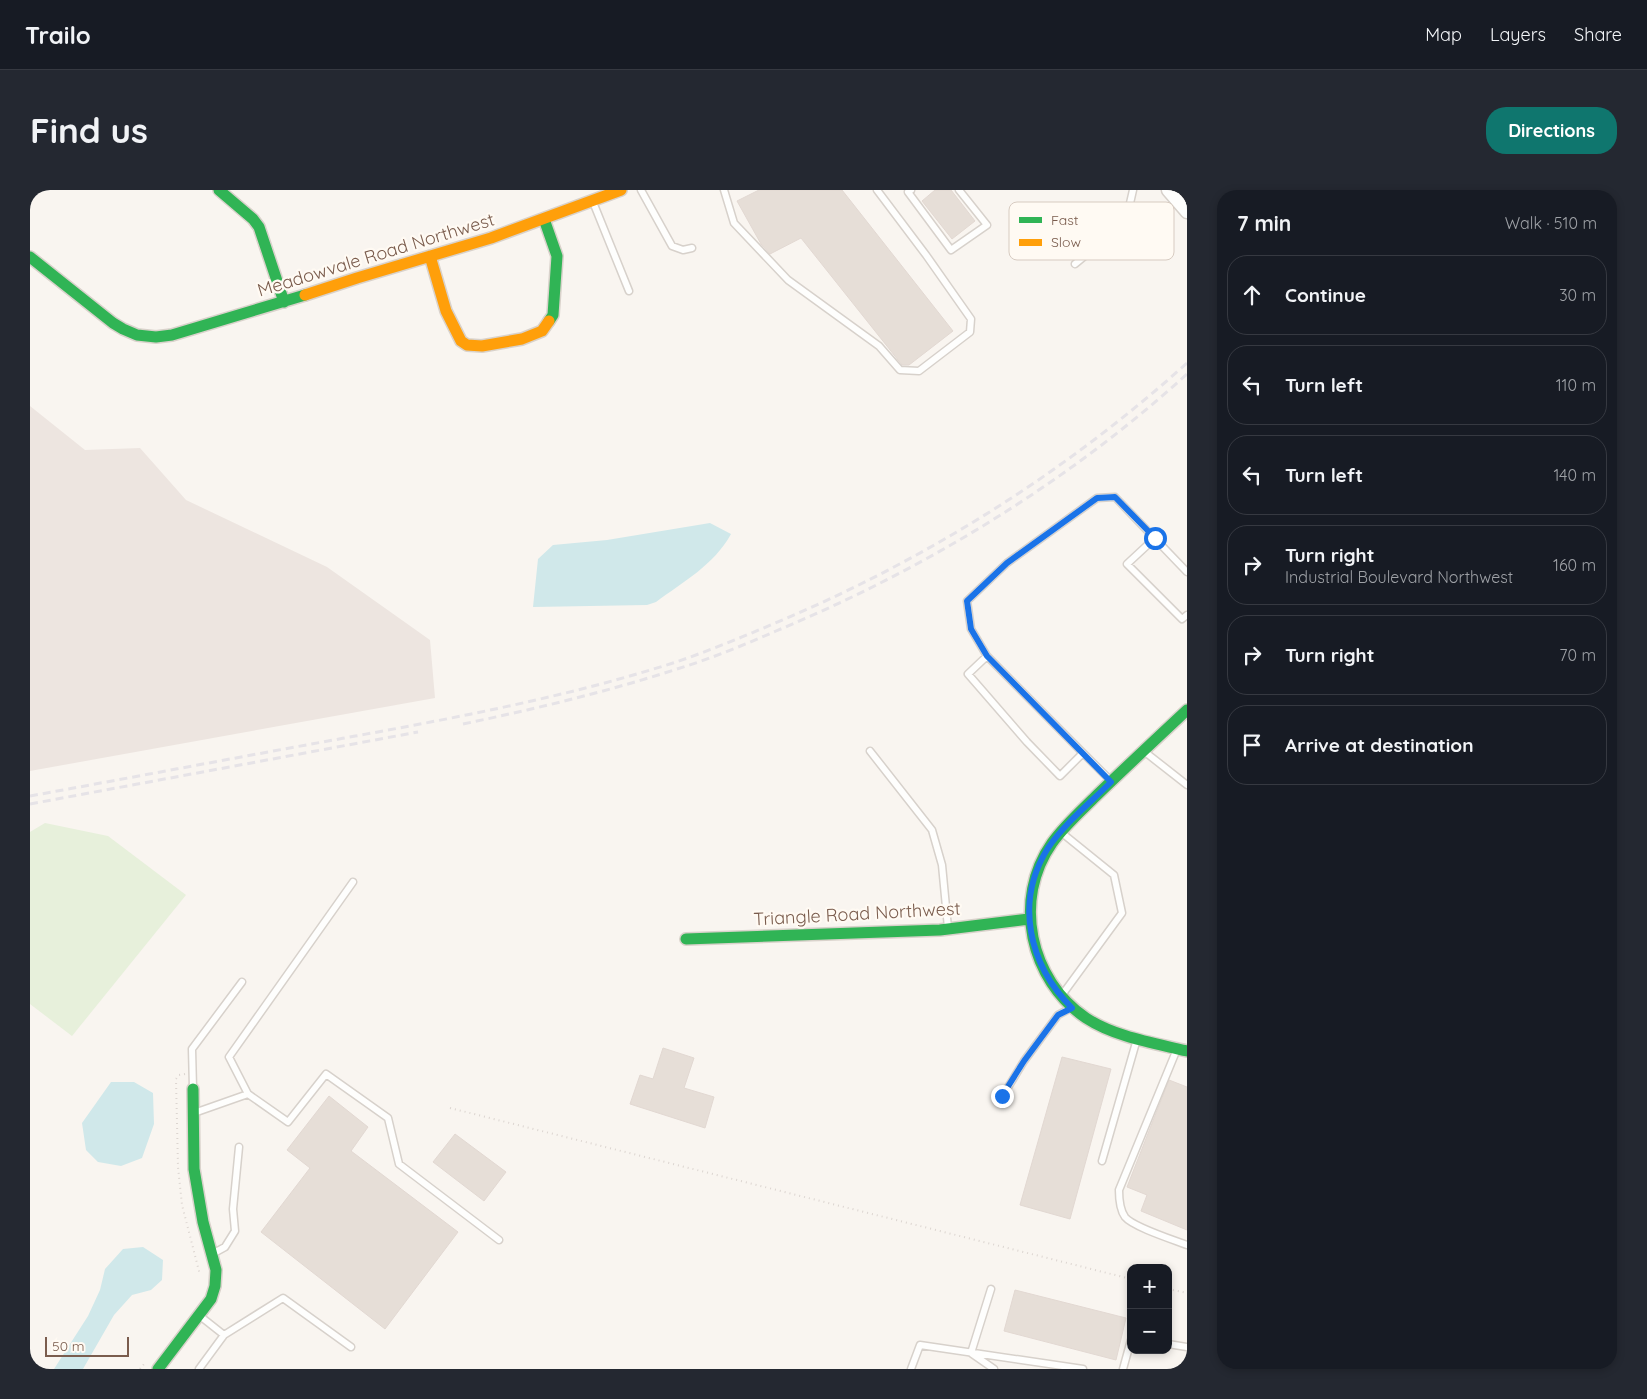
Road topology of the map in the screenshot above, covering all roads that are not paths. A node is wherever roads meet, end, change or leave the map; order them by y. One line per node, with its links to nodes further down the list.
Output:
1 (219, 190): 18 (street)
2 (621, 190): 9 (street, Meadowvale Road Northwest)
3 (641, 190): 12 (lane)
4 (724, 190): 5 (lane)
5 (877, 190)
6 (911, 190): 7 (lane)
7 (959, 190)
8 (1168, 190): 10 (street)
9 (592, 201): 11 (street, Meadowvale Road Northwest); 17 (lane)
10 (1187, 212)
11 (544, 219): 14 (street, Meadowvale Road Northwest); 14 (street)
12 (692, 248)
13 (30, 256): 18 (street, Meadowvale Road Northwest)
14 (430, 256): 18 (street, Meadowvale Road Northwest)
15 (1080, 260): 16 (lane)
16 (1075, 264)
17 (629, 291)
18 (284, 302)
19 (1155, 538): 20 (lane); 21 (lane); 22 (lane)
20 (1187, 572)
21 (1187, 615)
22 (987, 656): 26 (lane); 26 (lane)
23 (1187, 710): 25 (street)
24 (870, 751): 32 (lane)
25 (1144, 751): 27 (street); 28 (lane)
26 (1083, 753): 27 (lane)
27 (1111, 782): 29 (street)
28 (1187, 784)
29 (1061, 833): 31 (street); 35 (lane)
30 (353, 882): 40 (lane)
31 (1030, 919): 32 (street, Triangle Road Northwest); 35 (street)
32 (948, 929): 33 (street, Triangle Road Northwest)
33 (686, 939)
34 (242, 982): 39 (lane)
35 (1061, 997): 36 (street)
36 (1072, 1008): 37 (street); 41 (lane)
37 (1138, 1038): 38 (street); 44 (lane)
38 (1184, 1050): 46 (lane)
39 (193, 1089): 42 (street)
40 (248, 1094): 42 (lane); 45 (lane)
41 (1002, 1096)
42 (193, 1113): 47 (street)
43 (239, 1147): 47 (lane)
44 (1102, 1162)
45 (499, 1240)
46 (1187, 1245)
47 (213, 1254): 49 (street)
48 (991, 1289): 54 (lane)
49 (198, 1314): 50 (lane); 56 (street)
50 (224, 1336): 53 (lane); 57 (lane)
51 (1172, 1345): 52 (lane)
52 (1187, 1347)
53 (351, 1348)
54 (971, 1353): 58 (lane); 59 (lane); 60 (lane)
55 (1127, 1354): 61 (lane)
56 (158, 1369)
57 (199, 1369)
58 (910, 1369)
59 (994, 1369)
60 (1083, 1369)
61 (1123, 1369)

